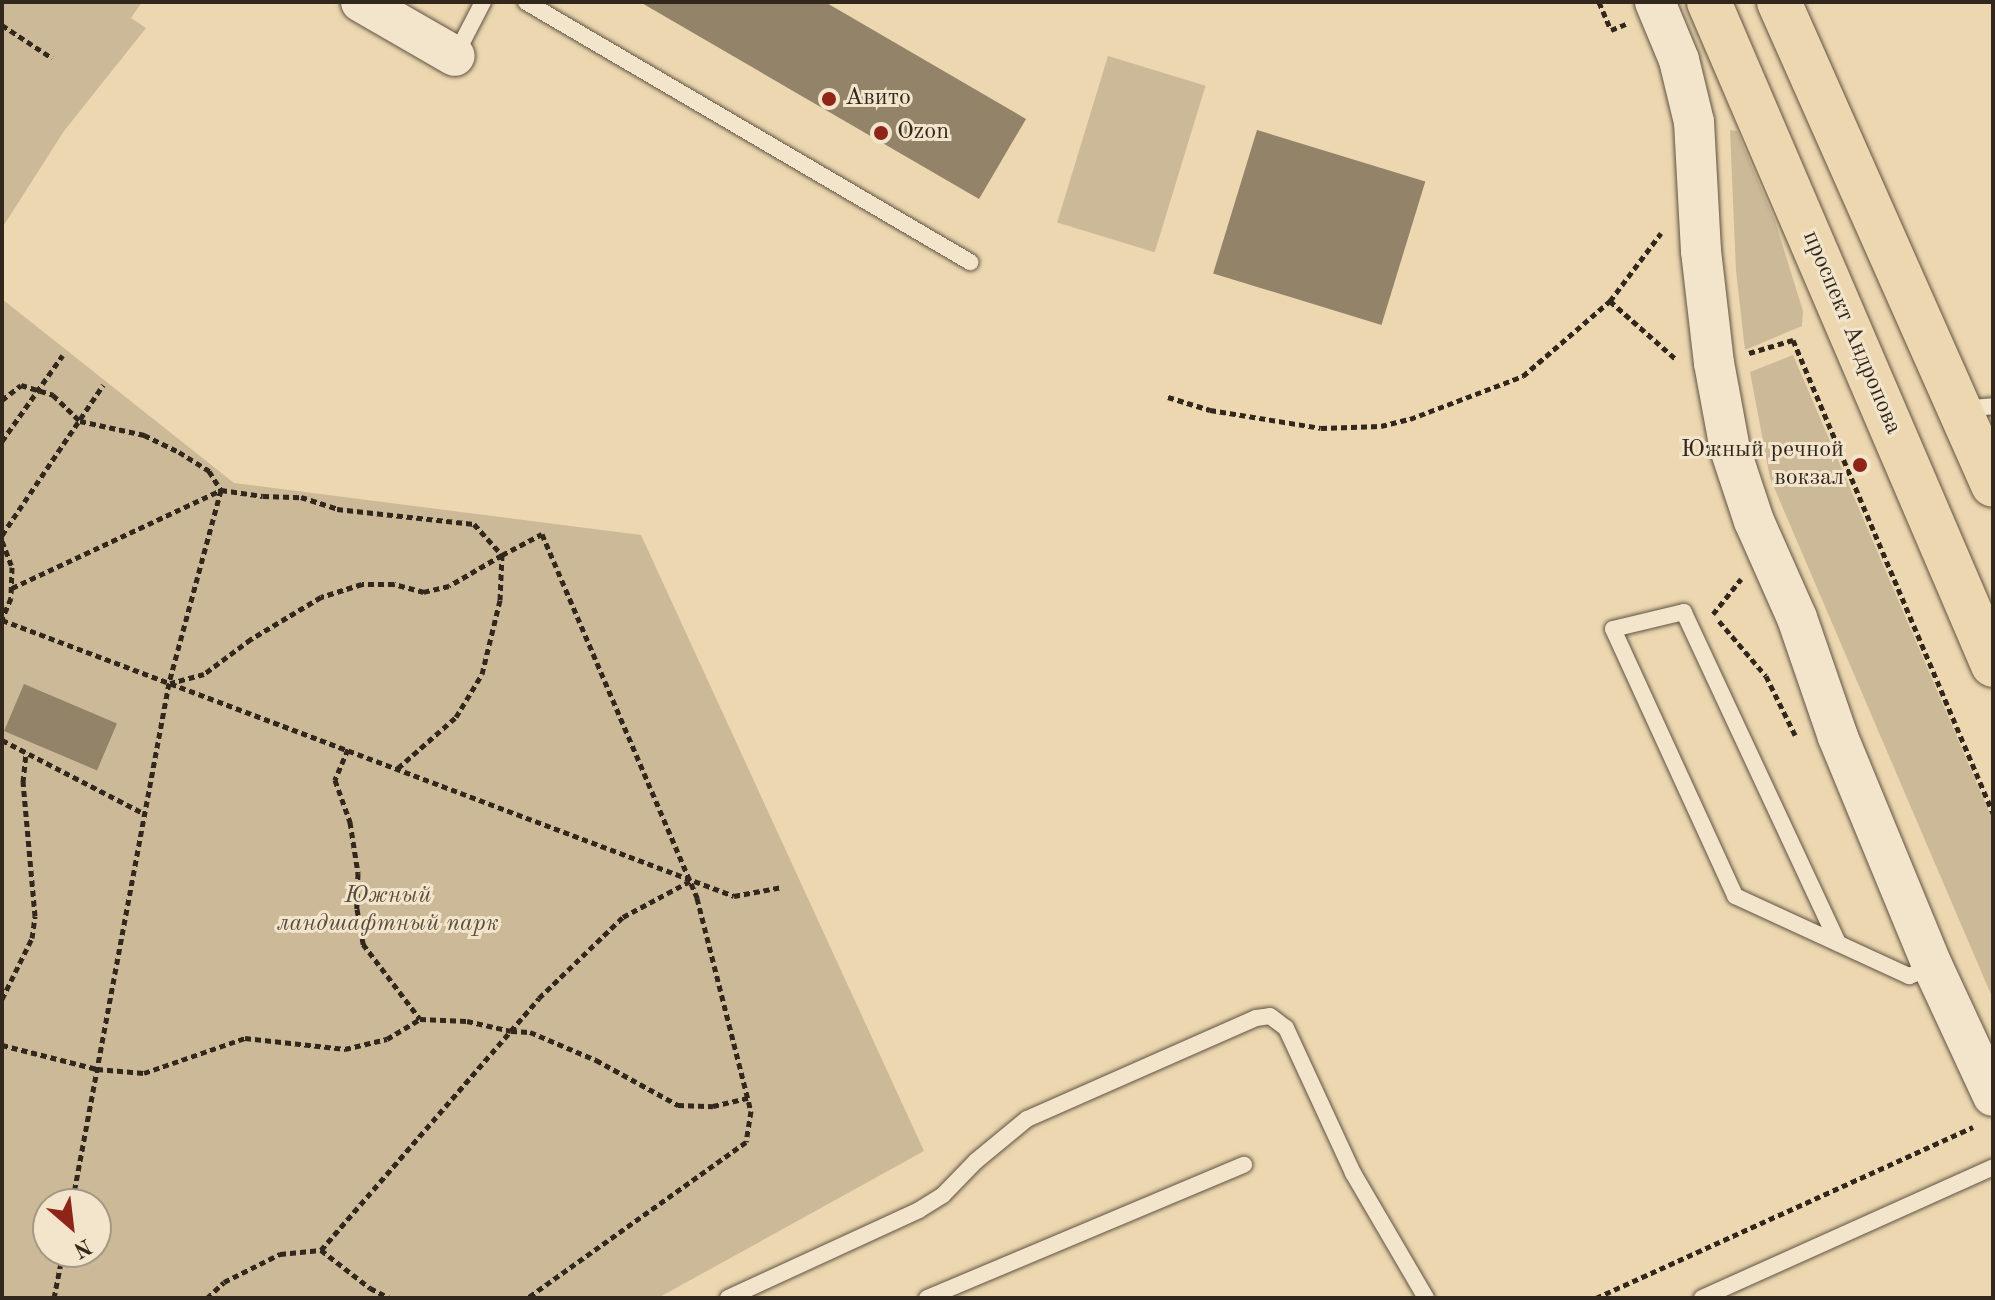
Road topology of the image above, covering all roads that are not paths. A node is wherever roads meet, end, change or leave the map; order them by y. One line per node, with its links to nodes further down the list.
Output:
1 (361, 2): 7 (street)
2 (483, 2): 7 (lane)
3 (526, 2): 8 (lane)
4 (1655, 2): 13 (street)
5 (1709, 2): 11 (main road, проспект Андропова)
6 (1779, 2): 9 (main road)
7 (455, 56)
8 (970, 262)
9 (1976, 408): 10 (main road)
10 (1993, 485)
11 (1993, 665)
12 (1838, 943): 12 (lane); 13 (lane)
13 (1933, 967): 14 (street)
14 (1987, 1109)
15 (1244, 1165): 18 (lane)
16 (1993, 1167): 20 (lane)
17 (728, 1298): 19 (lane)
18 (927, 1298)
19 (1426, 1298)
20 (1702, 1298)

